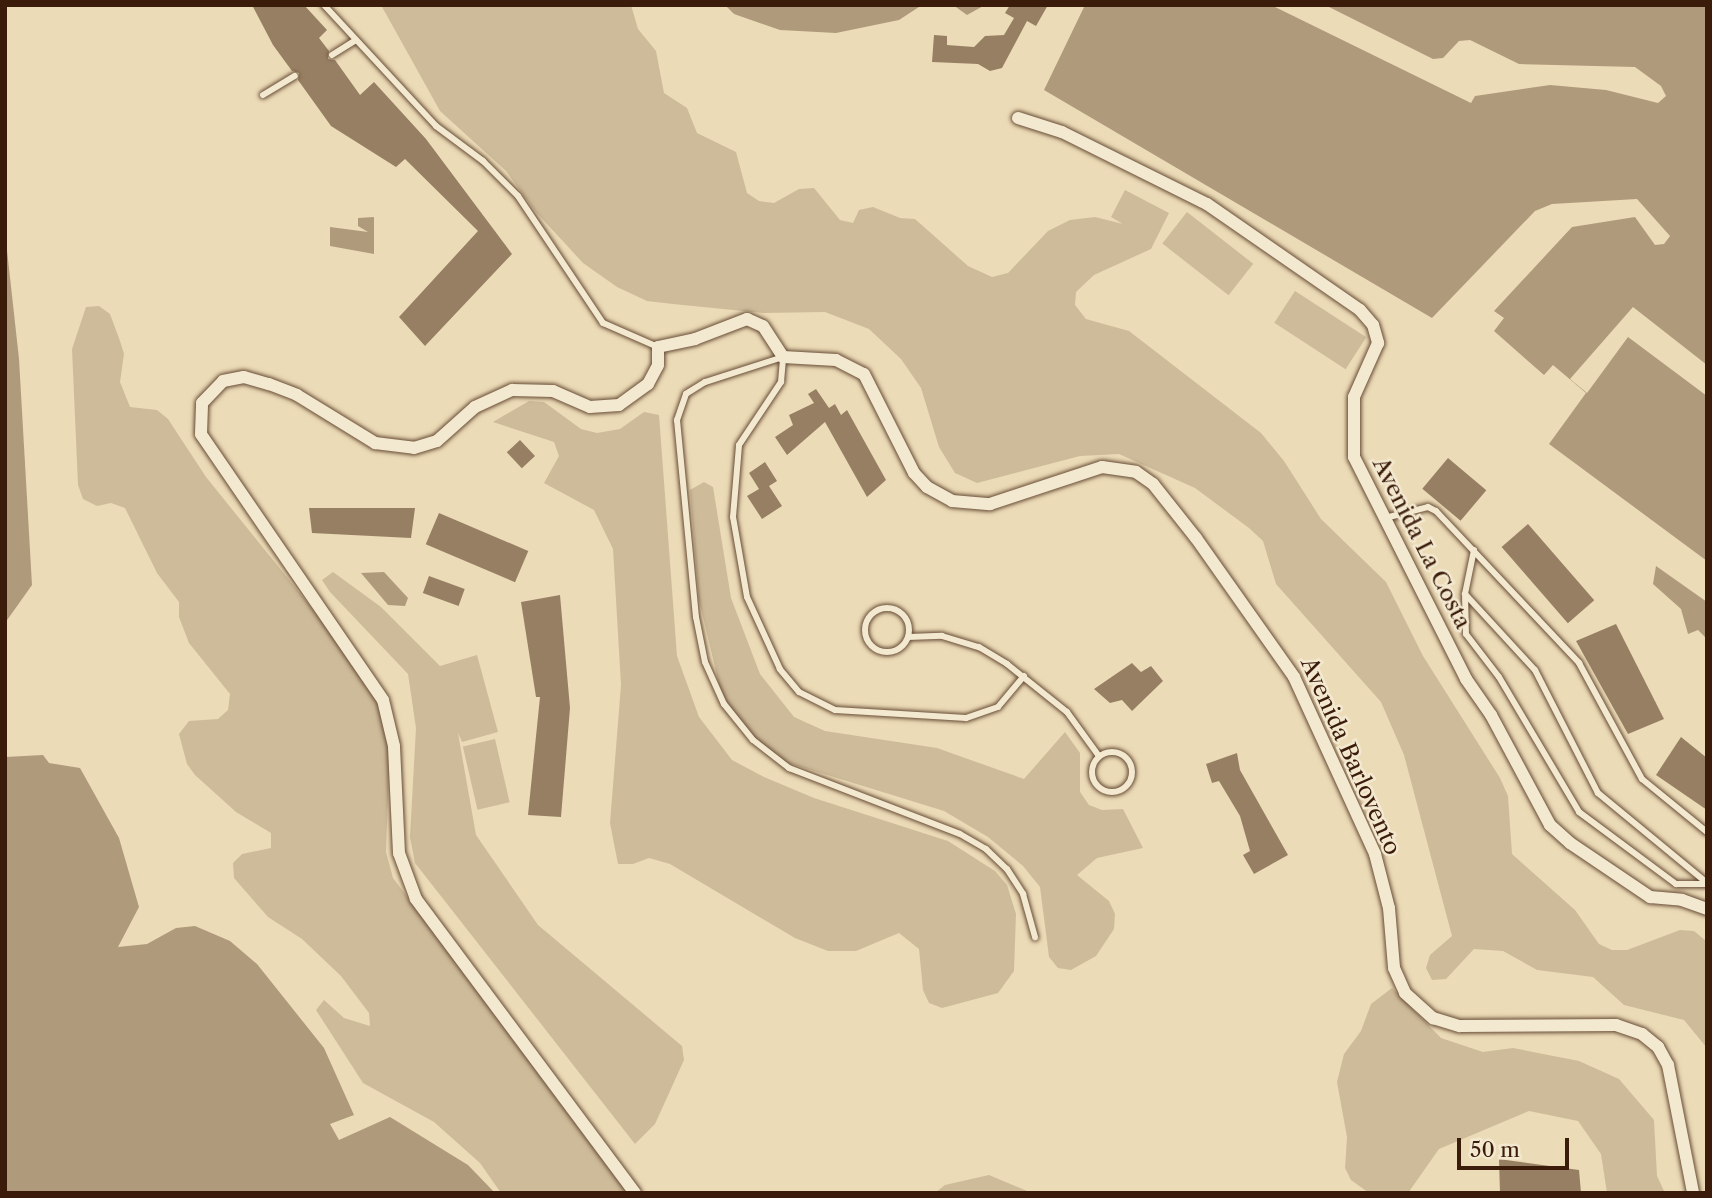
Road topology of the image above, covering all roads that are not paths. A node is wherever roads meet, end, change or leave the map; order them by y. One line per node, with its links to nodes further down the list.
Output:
1 (324, 5): 2 (lane)
2 (356, 40): 3 (lane); 7 (lane)
3 (332, 55)
4 (295, 76): 5 (lane)
5 (263, 95)
6 (1018, 118): 9 (street, Avenida La Costa)
7 (658, 347): 8 (street); 19 (street)
8 (783, 357): 13 (lane); 18 (lane); 20 (street, Avenida Barlovento)
9 (1385, 517): 10 (lane); 17 (street, Avenida La Costa)
10 (1474, 551): 11 (lane); 15 (lane)
11 (1465, 594): 16 (lane); 16 (lane)
12 (908, 637): 12 (lane); 13 (lane)
13 (1024, 676): 14 (lane)
14 (1099, 756): 14 (lane)
15 (1707, 832)
16 (1707, 884)
17 (1707, 909)
18 (1035, 937)
19 (635, 1193)
20 (1693, 1193)

